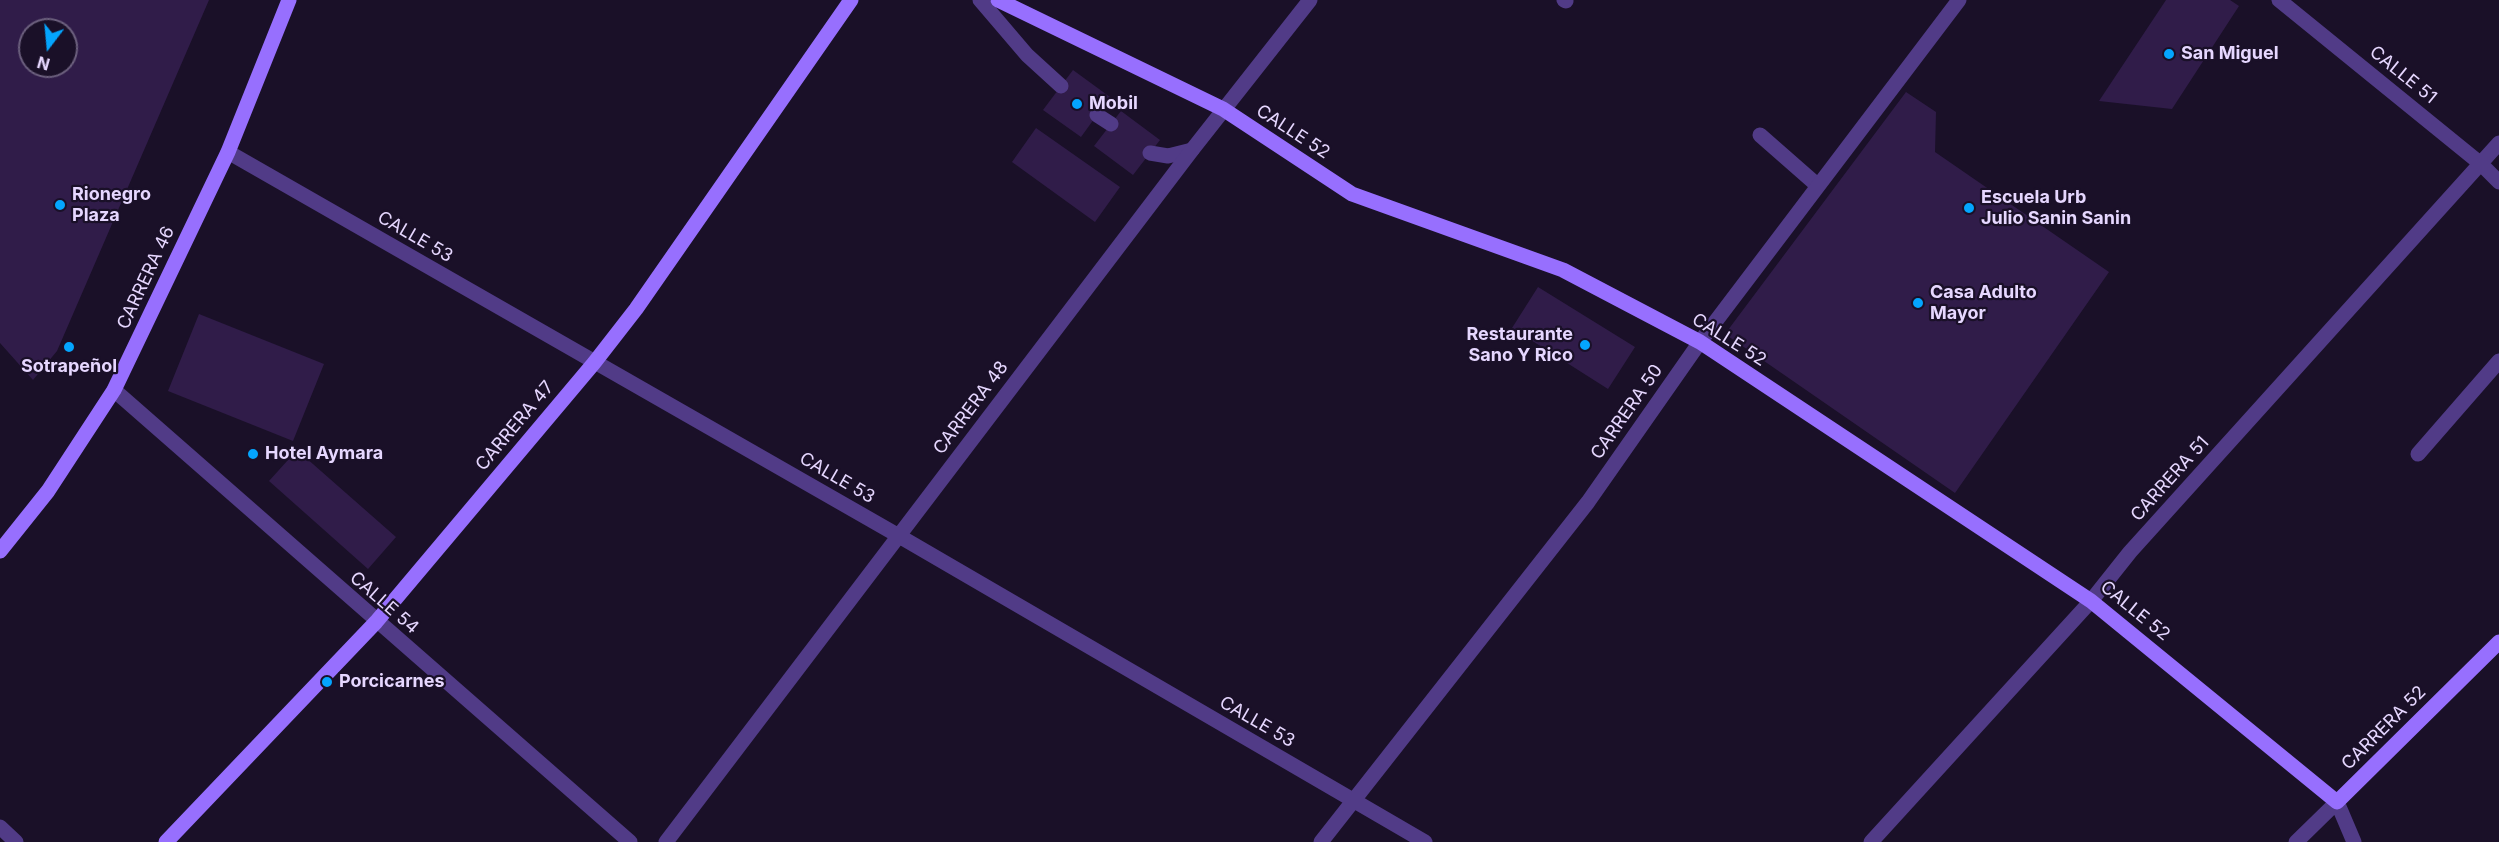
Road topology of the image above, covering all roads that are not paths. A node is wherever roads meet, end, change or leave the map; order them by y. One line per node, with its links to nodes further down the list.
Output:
1 (289, 0): 15 (street, CARRERA 46)
2 (851, 0): 22 (street, CARRERA 47)
3 (980, 0): 8 (street)
4 (998, 0): 9 (street, CALLE 52)
5 (1310, 0): 9 (street, CARRERA 48)
6 (1959, 0): 19 (street, CARRERA 50)
7 (2280, 0): 17 (street, CALLE 51)
8 (1061, 86)
9 (1223, 109): 14 (street, CARRERA 48); 20 (street, CALLE 52)
10 (1097, 115): 11 (street)
11 (1111, 124)
12 (1760, 135): 19 (street)
13 (2499, 143): 17 (street, CARRERA 51)
14 (1192, 150): 16 (street); 25 (street, CARRERA 48)
15 (228, 152): 22 (street, CALLE 53); 23 (street, CARRERA 46)
16 (1150, 153)
17 (2481, 164): 18 (street, CALLE 51); 27 (street, CARRERA 51)
18 (2499, 182)
19 (1817, 185): 20 (street, CARRERA 50)
20 (1700, 342): 27 (street, CALLE 52); 30 (street, CARRERA 50)
21 (2499, 361): 24 (street)
22 (594, 363): 25 (street, CALLE 53); 28 (street, CARRERA 47)
23 (114, 390): 26 (street, CARRERA 46); 28 (street, CALLE 54)
24 (2418, 454)
25 (899, 536): 30 (street, CALLE 53); 36 (street, CARRERA 48)
26 (0, 550)
27 (2091, 600): 31 (street, CALLE 52); 39 (street, CARRERA 51)
28 (376, 622): 34 (street, CARRERA 47); 35 (street, CALLE 54)
29 (2499, 642): 31 (street, CARRERA 52)
30 (1353, 800): 37 (street, CARRERA 50); 38 (street, CALLE 53)
31 (2337, 802): 40 (street, CARRERA 52); 41 (street, CALLE 52)
32 (0, 827): 33 (street)
33 (16, 842)
34 (166, 842)
35 (630, 842)
36 (666, 842)
37 (1321, 842)
38 (1425, 842)
39 (1871, 842)
40 (2296, 842)
41 (2354, 842)

